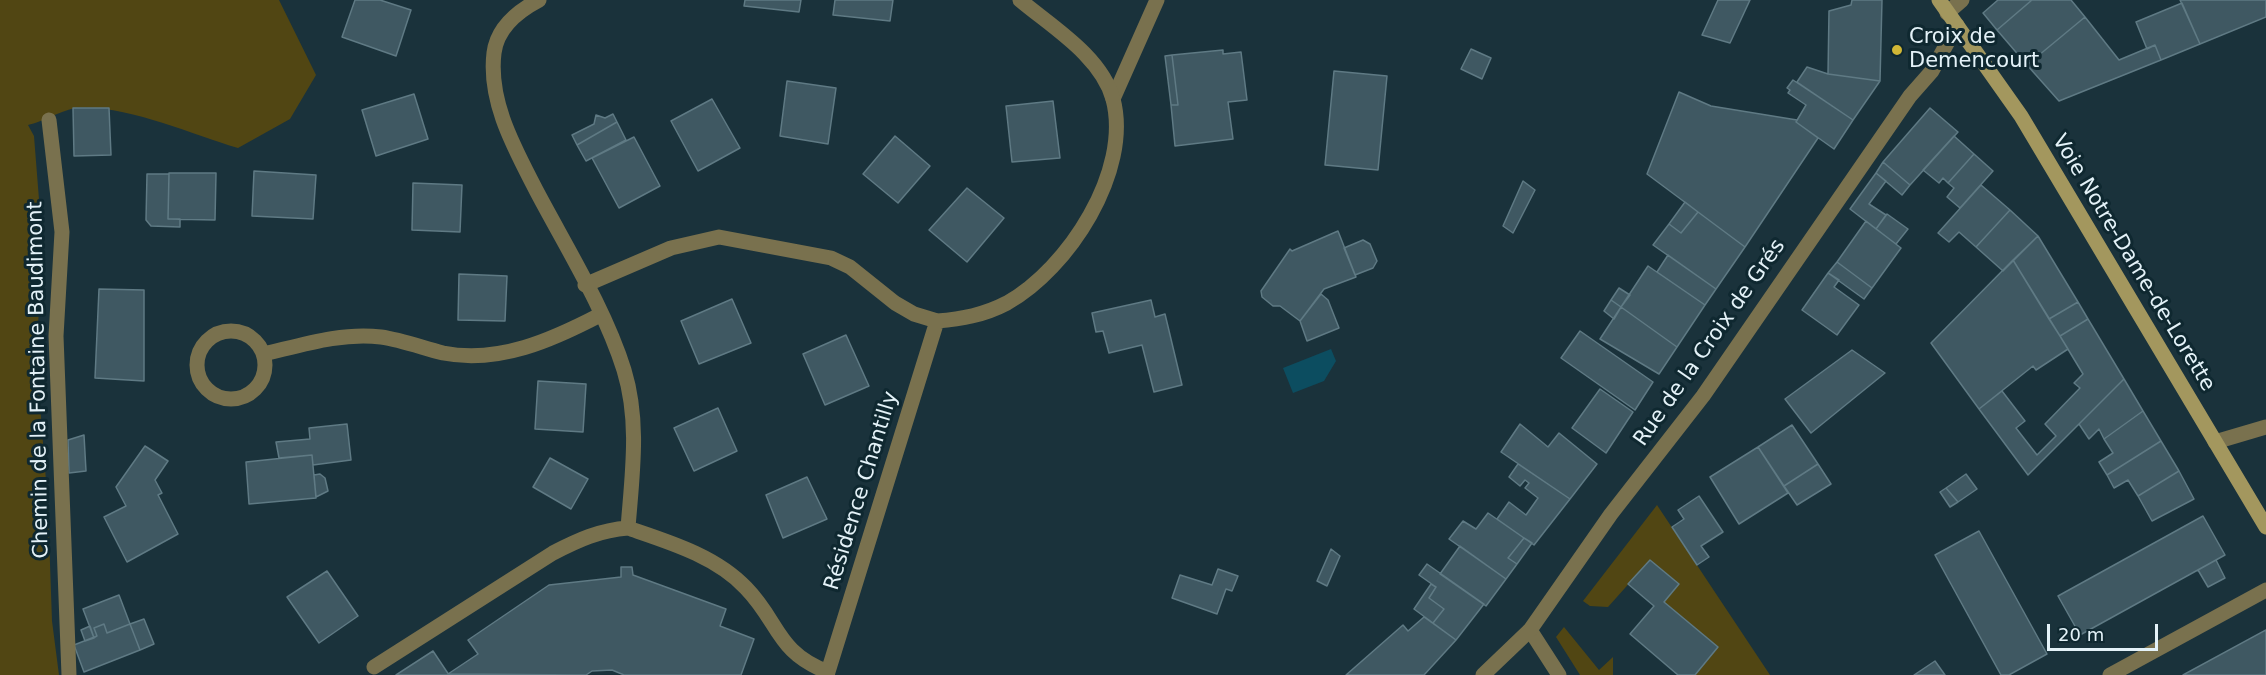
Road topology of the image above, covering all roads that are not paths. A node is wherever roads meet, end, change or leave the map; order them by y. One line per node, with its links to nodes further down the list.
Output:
1 (539, 0): 9 (street)
2 (1020, 0): 7 (street)
3 (1157, 0): 7 (street)
4 (1962, 0): 5 (street)
5 (1943, 6): 6 (main road, Voie Notre-Dame-de-Lorette)
6 (1957, 25): 14 (main road, Voie Notre-Dame-de-Lorette); 18 (street, Rue de la Croix de Grés)
7 (1113, 99): 11 (street)
8 (49, 120): 21 (street, Chemin de la Fontaine Baudimont)
9 (585, 285): 10 (street); 11 (street)
10 (600, 315): 12 (street); 16 (street)
11 (937, 321): 20 (street, Résidence Chantilly)
12 (264, 354): 12 (street)
13 (2266, 426): 14 (street)
14 (2215, 441): 15 (main road, Voie Notre-Dame-de-Lorette)
15 (2266, 527)
16 (628, 528): 19 (street, Résidence Chantilly); 20 (street, Résidence Chantilly)
17 (2266, 590): 24 (street)
18 (1530, 630): 22 (street, Rue de la Croix de Grés); 23 (street)
19 (374, 667)
20 (827, 674)
21 (69, 675)
22 (1483, 675)
23 (1559, 675)
24 (2110, 675)

